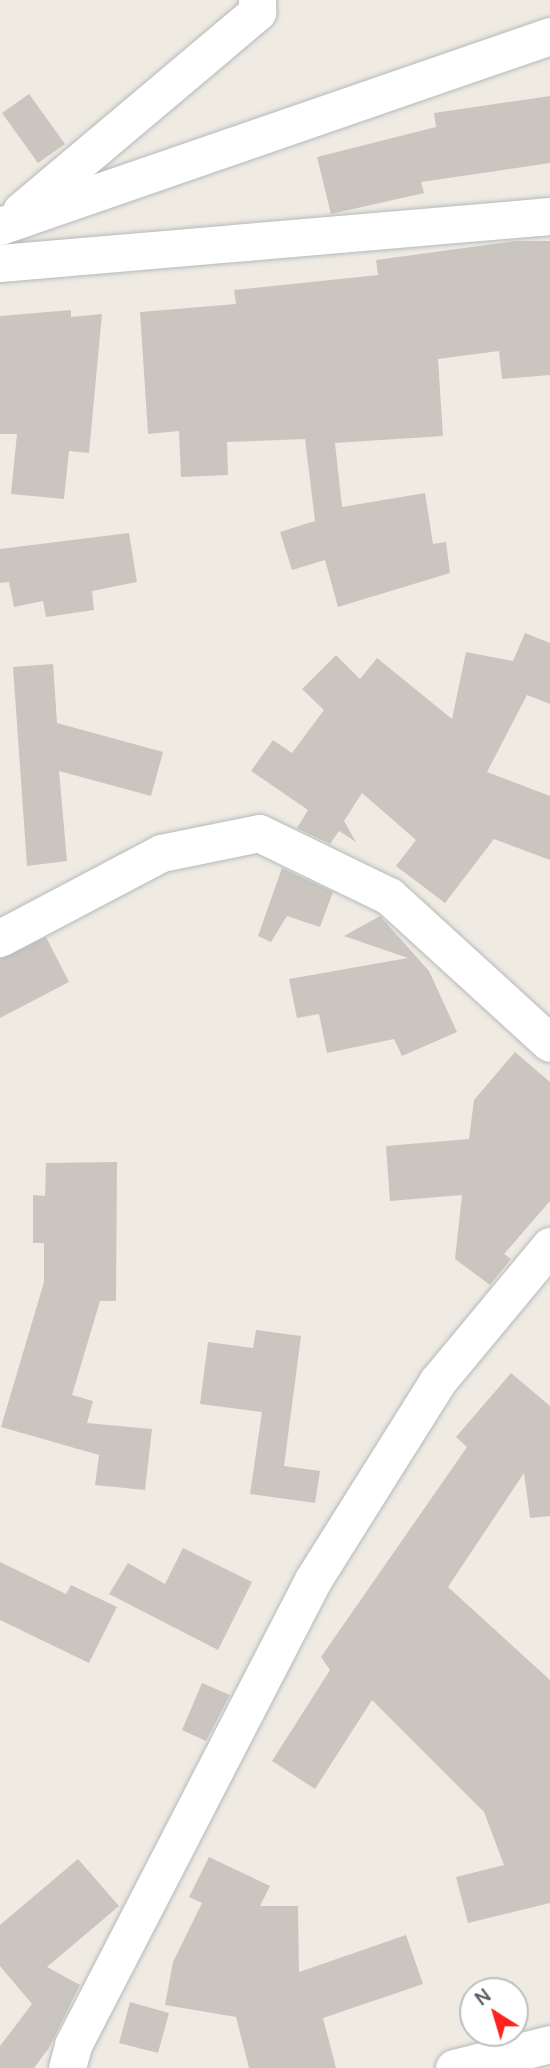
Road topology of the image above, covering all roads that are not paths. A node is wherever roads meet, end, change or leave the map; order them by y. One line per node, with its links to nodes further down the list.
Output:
1 (257, 0): 4 (street)
2 (541, 35): 4 (street)
3 (550, 216): 5 (street)
4 (2, 225)
5 (0, 263)
6 (0, 938): 7 (street)
7 (550, 1043)
8 (550, 1246): 10 (street)
9 (550, 2044): 11 (street)
10 (68, 2068)
11 (454, 2068)

